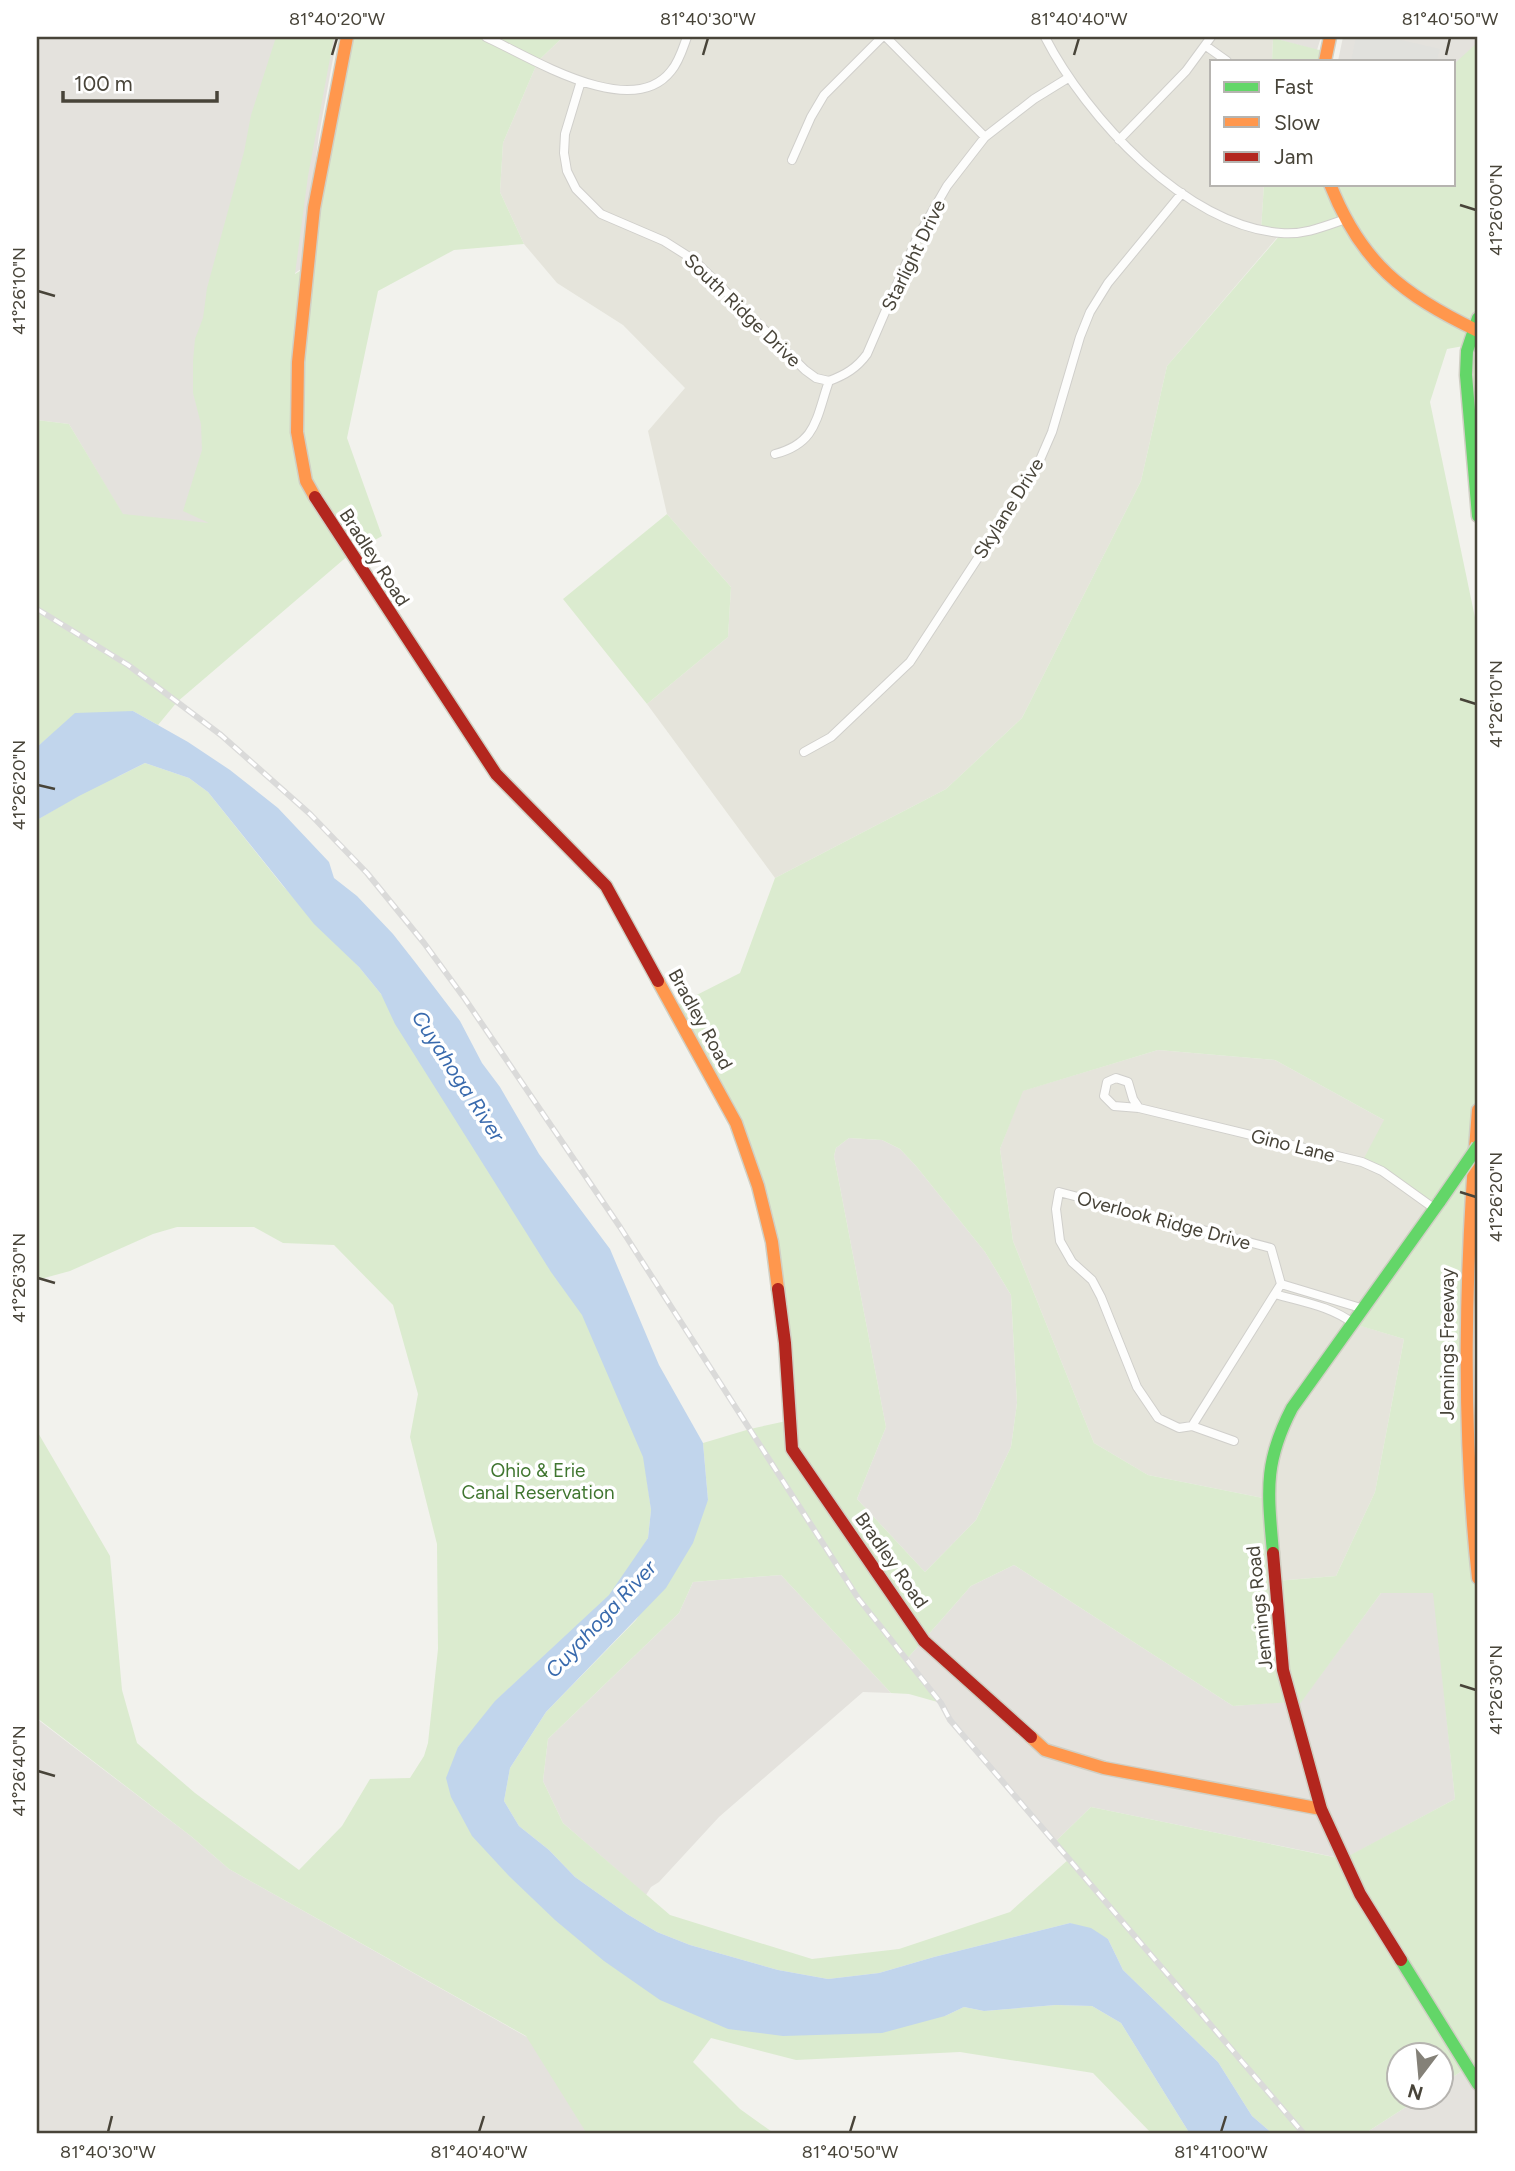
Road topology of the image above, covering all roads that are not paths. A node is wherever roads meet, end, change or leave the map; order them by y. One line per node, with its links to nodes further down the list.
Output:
1 (347, 37): 35 (main road, Bradley Road)
2 (486, 37): 12 (street)
3 (687, 37): 12 (street)
4 (884, 37): 13 (street); 15 (street)
5 (1045, 37): 11 (street)
6 (1211, 37): 8 (street)
7 (1330, 37): 10 (main road)
8 (1206, 46): 9 (street); 14 (street)
9 (1226, 60)
10 (1325, 60)
11 (1068, 78): 13 (street, Starlight Drive); 14 (street)
12 (581, 81): 20 (street, South Ridge Drive)
13 (985, 138): 20 (street, Starlight Drive)
14 (1119, 139): 17 (street)
15 (792, 160)
16 (1331, 186): 18 (main road)
17 (1182, 193): 18 (street); 23 (street, Skylane Drive)
18 (1343, 220): 19 (main road)
19 (1477, 326): 22 (main road)
20 (829, 381): 21 (street)
21 (775, 454)
22 (1478, 516)
23 (804, 752)
24 (1139, 1108): 24 (street, Gino Lane); 27 (street, Gino Lane)
25 (1478, 1110): 34 (main road, Jennings Freeway)
26 (1478, 1146): 27 (main road, Jennings Road, bridge)
27 (1438, 1205): 30 (main road, Jennings Road)
28 (1281, 1284): 29 (street); 30 (street); 32 (street, Overlook Ridge Drive)
29 (1275, 1294): 31 (street); 32 (street)
30 (1364, 1309): 31 (main road, Jennings Road)
31 (1354, 1324): 35 (main road, Jennings Road)
32 (1192, 1426): 33 (street)
33 (1234, 1441)
34 (1478, 1578)
35 (1321, 1809): 36 (main road, Jennings Road)
36 (1478, 2084)

